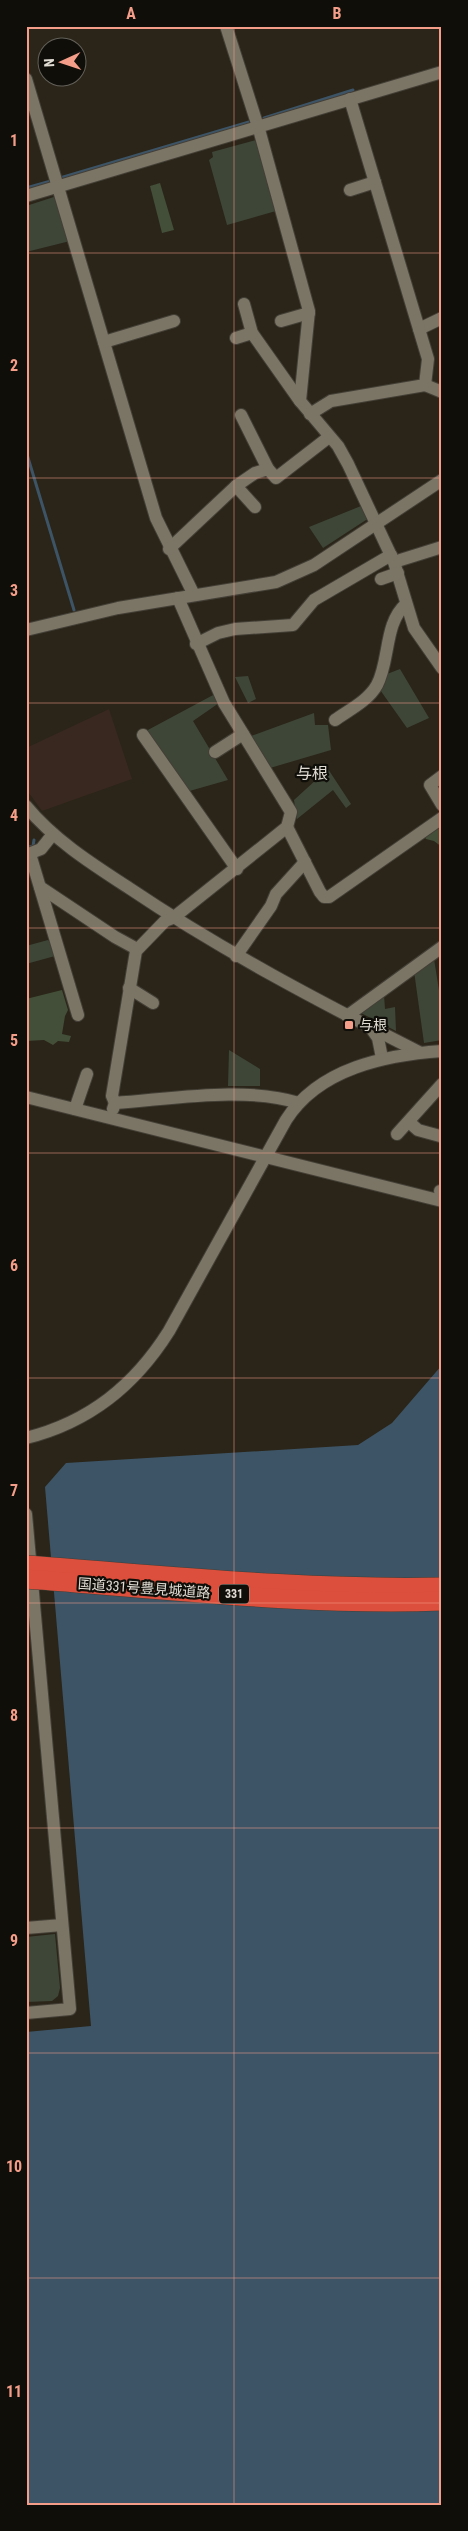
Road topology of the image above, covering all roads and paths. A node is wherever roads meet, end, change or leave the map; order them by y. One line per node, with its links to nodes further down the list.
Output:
1 (226, 26): 5 (street)
2 (442, 72): 4 (street)
3 (26, 79): 7 (street)
4 (350, 99): 5 (street); 6 (street)
5 (258, 127): 7 (street); 11 (street)
6 (375, 182): 8 (street); 15 (street)
7 (58, 187): 9 (street); 18 (street)
8 (350, 190)
9 (26, 196)
10 (244, 304): 16 (street)
11 (309, 313): 14 (street); 21 (street)
12 (442, 318): 15 (street)
13 (174, 321): 18 (street)
14 (281, 321)
15 (419, 329): 19 (street)
16 (252, 333): 17 (street); 21 (street)
17 (236, 338)
18 (104, 342): 31 (street)
19 (425, 384): 20 (street); 22 (street)
20 (442, 392)
21 (300, 401): 22 (street)
22 (310, 414): 24 (street)
23 (241, 415): 25 (street)
24 (329, 437): 25 (street); 29 (street)
25 (268, 469): 27 (street)
26 (442, 480): 29 (street)
27 (236, 486): 28 (street); 31 (street)
28 (255, 507)
29 (377, 525): 32 (street); 34 (street)
30 (442, 547): 32 (street)
31 (169, 549): 34 (street)
32 (394, 563): 33 (street); 36 (street); 38 (street)
33 (381, 579)
34 (194, 596): 35 (street)
35 (178, 598): 37 (street); 38 (street)
36 (406, 604): 39 (street); 40 (street)
37 (26, 630)
38 (196, 644): 41 (street)
39 (442, 668)
40 (335, 720)
41 (243, 734): 43 (street); 48 (street)
42 (142, 735): 52 (street)
43 (215, 752)
44 (442, 776): 45 (street)
45 (442, 805)
46 (26, 806): 49 (street)
47 (442, 818): 51 (street)
48 (287, 827): 51 (street); 52 (street)
49 (53, 834): 50 (street); 54 (street)
50 (28, 854): 53 (street)
51 (305, 862): 57 (street)
52 (237, 869): 54 (street)
53 (40, 887): 56 (street); 60 (street)
54 (174, 918): 56 (street); 57 (street)
55 (442, 947): 61 (street)
56 (137, 949): 58 (street)
57 (236, 956): 61 (street)
58 (129, 988): 59 (street); 69 (street)
59 (153, 1003)
60 (78, 1015)
61 (347, 1016): 62 (street)
62 (371, 1028): 64 (street); 65 (street)
63 (442, 1050): 64 (street)
64 (419, 1052): 65 (street)
65 (382, 1058): 70 (street)
66 (87, 1074): 71 (street)
67 (442, 1084): 73 (street)
68 (26, 1097): 71 (street)
69 (115, 1103): 70 (street); 72 (street)
70 (299, 1103): 76 (street)
71 (76, 1109): 72 (street)
72 (111, 1119): 76 (street)
73 (410, 1122): 74 (street); 75 (street)
74 (398, 1134)
75 (440, 1136)
76 (265, 1157): 77 (street); 78 (street)
77 (441, 1194)
78 (26, 1438)
79 (26, 1514): 84 (street)
80 (26, 1565): 82 (highway, 国道331号豊見城道路 / 331, bridge)
81 (26, 1580): 83 (highway, 国道331号豊見城道路 / 331, bridge)
82 (442, 1587)
83 (442, 1601)
84 (62, 1925): 85 (street); 86 (street)
85 (26, 1928)
86 (26, 2013)

